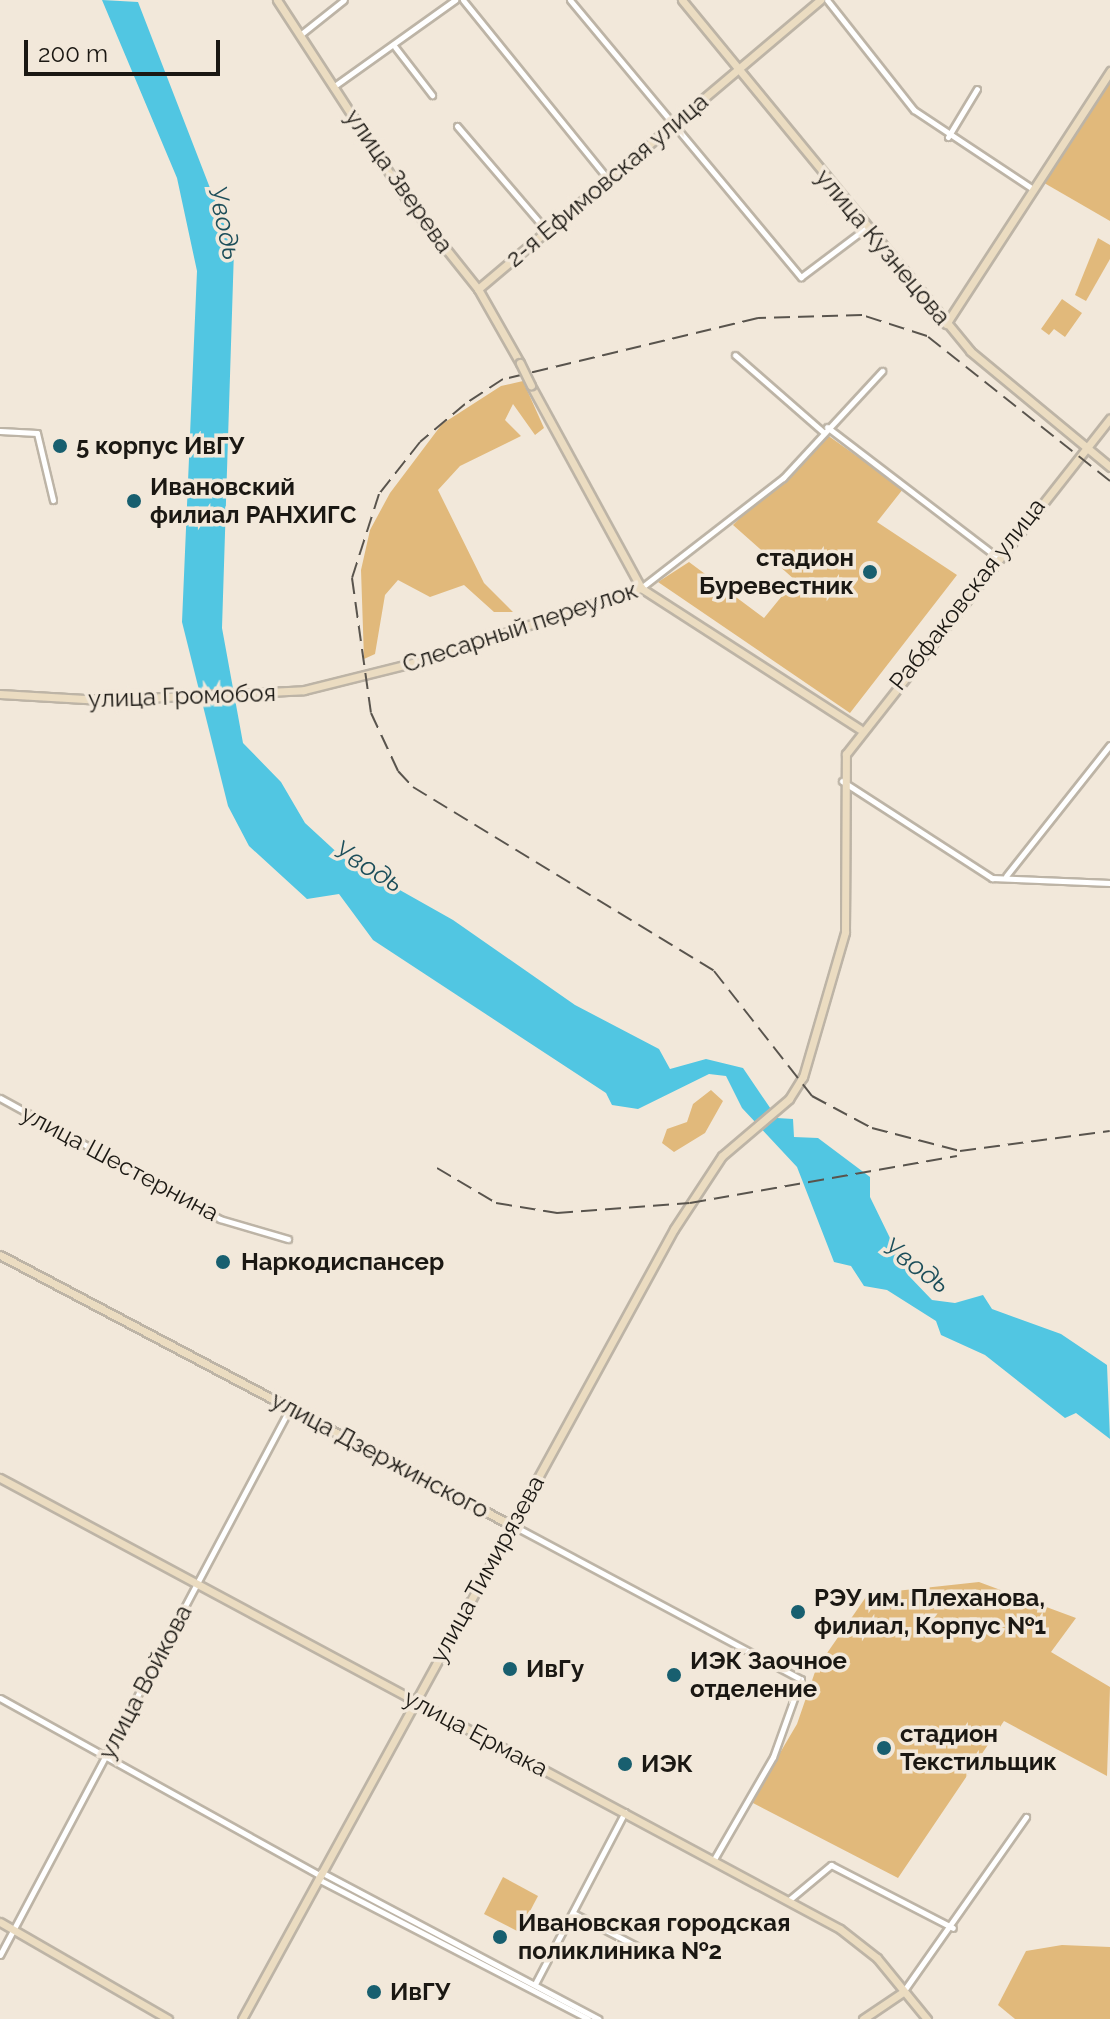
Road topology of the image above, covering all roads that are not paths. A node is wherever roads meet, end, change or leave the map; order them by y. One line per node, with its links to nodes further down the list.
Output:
1 (277, 0): 9 (main road, улица Зверева)
2 (344, 0): 9 (street)
3 (455, 0): 10 (street)
4 (463, 0): 19 (street)
5 (570, 0): 16 (street)
6 (682, 0): 11 (main road, улица Кузнецова)
7 (820, 0): 11 (main road, 2-я Ефимовская улица)
8 (827, 0): 18 (street)
9 (300, 35): 13 (main road, улица Зверева)
10 (395, 47): 13 (street); 15 (street)
11 (737, 71): 16 (main road, 2-я Ефимовская улица); 21 (main road, улица Кузнецова)
12 (1110, 71): 20 (main road)
13 (333, 87): 23 (main road, улица Зверева)
14 (977, 89): 18 (street)
15 (432, 95)
16 (673, 125): 19 (main road, 2-я Ефимовская улица); 21 (street)
17 (457, 126): 22 (street)
18 (948, 137): 20 (street)
19 (609, 179): 22 (main road, 2-я Ефимовская улица)
20 (1034, 190): 24 (main road)
21 (866, 228): 24 (main road, улица Кузнецова)
22 (547, 231): 23 (main road, 2-я Ефимовская улица)
23 (478, 289): 34 (main road, улица Зверева, bridge)
24 (946, 324): 30 (main road, улица Кузнецова)
25 (735, 355): 28 (street)
26 (882, 371): 28 (street, Слесарный переулок)
27 (1110, 418): 30 (main road, Рабфаковская улица)
28 (825, 430): 33 (street); 34 (street, Слесарный переулок)
29 (0, 431): 32 (street)
30 (1085, 447): 31 (main road, улица Кузнецова); 33 (main road, Рабфаковская улица)
31 (1110, 467)
32 (53, 500)
33 (996, 556): 37 (main road, Рабфаковская улица)
34 (641, 588): 35 (main road, Слесарный переулок); 37 (main road)
35 (363, 678): 36 (main road, улица Громобоя)
36 (0, 694)
37 (860, 729): 39 (main road, Рабфаковская улица)
38 (1110, 745): 40 (street)
39 (842, 781): 40 (street); 43 (main road, Рабфаковская улица)
40 (1006, 877): 41 (street)
41 (1109, 882)
42 (0, 1098): 44 (street, улица Шестернина)
43 (780, 1107): 48 (main road, улица Тимирязева)
44 (288, 1239)
45 (0, 1255): 46 (main road, улица Дзержинского)
46 (290, 1408): 48 (main road, улица Дзержинского); 49 (street, улица Войкова)
47 (0, 1478): 49 (main road, улица Ермака)
48 (511, 1525): 51 (main road, улица Тимирязева); 55 (street, улица Дзержинского)
49 (198, 1584): 51 (main road, улица Ермака); 52 (street, улица Войкова)
50 (0, 1698): 52 (street)
51 (415, 1701): 53 (main road, улица Ермака); 56 (main road, улица Тимирязева)
52 (106, 1754): 56 (street); 62 (street, улица Войкова)
53 (625, 1812): 55 (main road, улица Ермака); 58 (street)
54 (1026, 1817): 60 (street)
55 (714, 1859): 57 (main road, улица Ермака)
56 (319, 1875): 65 (street); 68 (main road, улица Тимирязева)
57 (789, 1900): 60 (street); 66 (main road, улица Ермака)
58 (573, 1913): 63 (street); 65 (street)
59 (0, 1922): 62 (main road)
60 (953, 1928): 66 (street)
61 (0, 1932): 62 (main road)
62 (10, 1937): 64 (street, улица Войкова); 67 (main road)
63 (644, 1950)
64 (0, 1955)
65 (534, 1986): 69 (street); 70 (street)
66 (903, 1992): 71 (main road); 72 (main road, улица Ермака)
67 (168, 2019)
68 (242, 2019)
69 (588, 2019)
70 (599, 2019)
71 (863, 2019)
72 (927, 2019)

